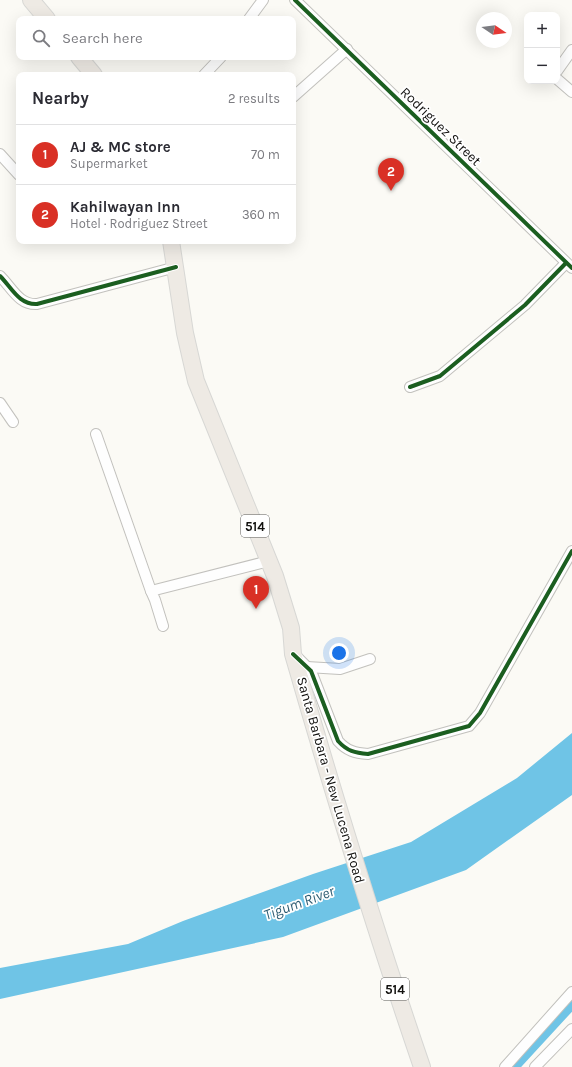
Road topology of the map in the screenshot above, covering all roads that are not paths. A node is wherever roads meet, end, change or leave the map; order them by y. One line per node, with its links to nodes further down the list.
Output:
1 (31, 0): 4 (main road)
2 (264, 0): 5 (street)
3 (295, 0): 6 (street, Rodriguez Street)
4 (44, 16)
5 (252, 16)
6 (347, 49): 15 (street); 19 (street, Rodriguez Street)
7 (572, 50): 10 (street)
8 (82, 60): 11 (main road)
9 (218, 60): 12 (street)
10 (560, 67)
11 (92, 72)
12 (207, 72)
13 (560, 82): 14 (street)
14 (572, 92)
15 (296, 94)
16 (0, 154): 17 (street)
17 (16, 173)
18 (172, 244): 20 (main road, Santa Barbara - New Lucena Road / 514)
19 (569, 266): 22 (street)
20 (176, 267): 21 (street); 27 (main road, Santa Barbara - New Lucena Road / 514)
21 (0, 276)
22 (410, 387)
23 (0, 403): 24 (street)
24 (13, 422)
25 (96, 434): 28 (street)
26 (572, 552): 32 (street)
27 (269, 561): 28 (street); 30 (main road, Santa Barbara - New Lucena Road / 514)
28 (151, 591): 29 (street)
29 (163, 626)
30 (293, 654): 32 (street); 35 (main road, Santa Barbara - New Lucena Road / 514)
31 (370, 659): 32 (street)
32 (307, 667)
33 (572, 992): 36 (street)
34 (572, 1029): 37 (street)
35 (422, 1067)
36 (505, 1067)
37 (535, 1067)

